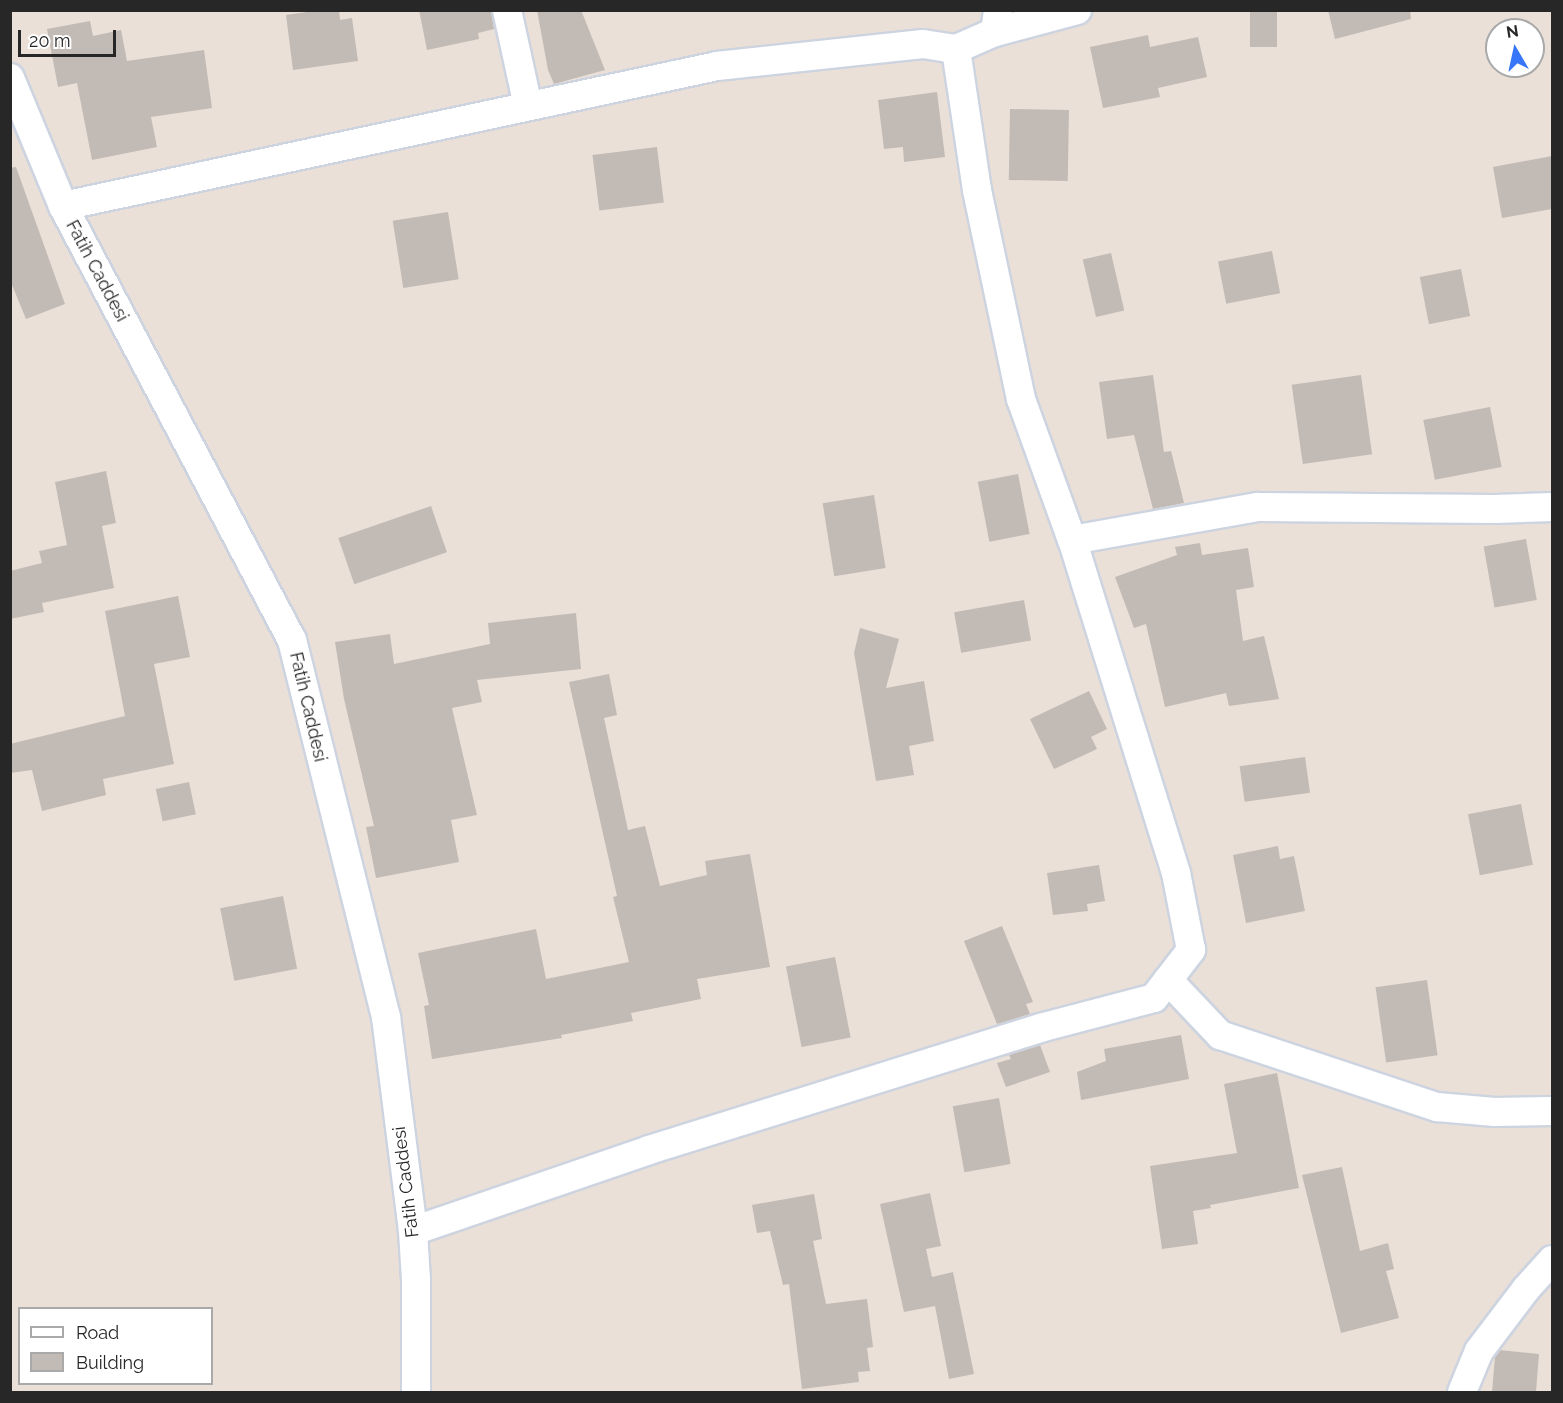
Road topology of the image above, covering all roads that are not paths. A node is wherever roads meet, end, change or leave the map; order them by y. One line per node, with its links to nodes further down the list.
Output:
1 (507, 10): 6 (street)
2 (1077, 10): 3 (street)
3 (996, 21): 4 (street)
4 (956, 49): 6 (street); 10 (street)
5 (10, 78): 7 (street, Fatih Caddesi)
6 (528, 106): 8 (street)
7 (21, 134): 8 (street, Fatih Caddesi)
8 (63, 206): 13 (street, Fatih Caddesi)
9 (1552, 507): 10 (street)
10 (1072, 540): 11 (street)
11 (1168, 980): 12 (street); 13 (street)
12 (1552, 1111)
13 (413, 1231): 15 (street, Fatih Caddesi)
14 (1552, 1260): 16 (street)
15 (416, 1392)
16 (1462, 1392)

